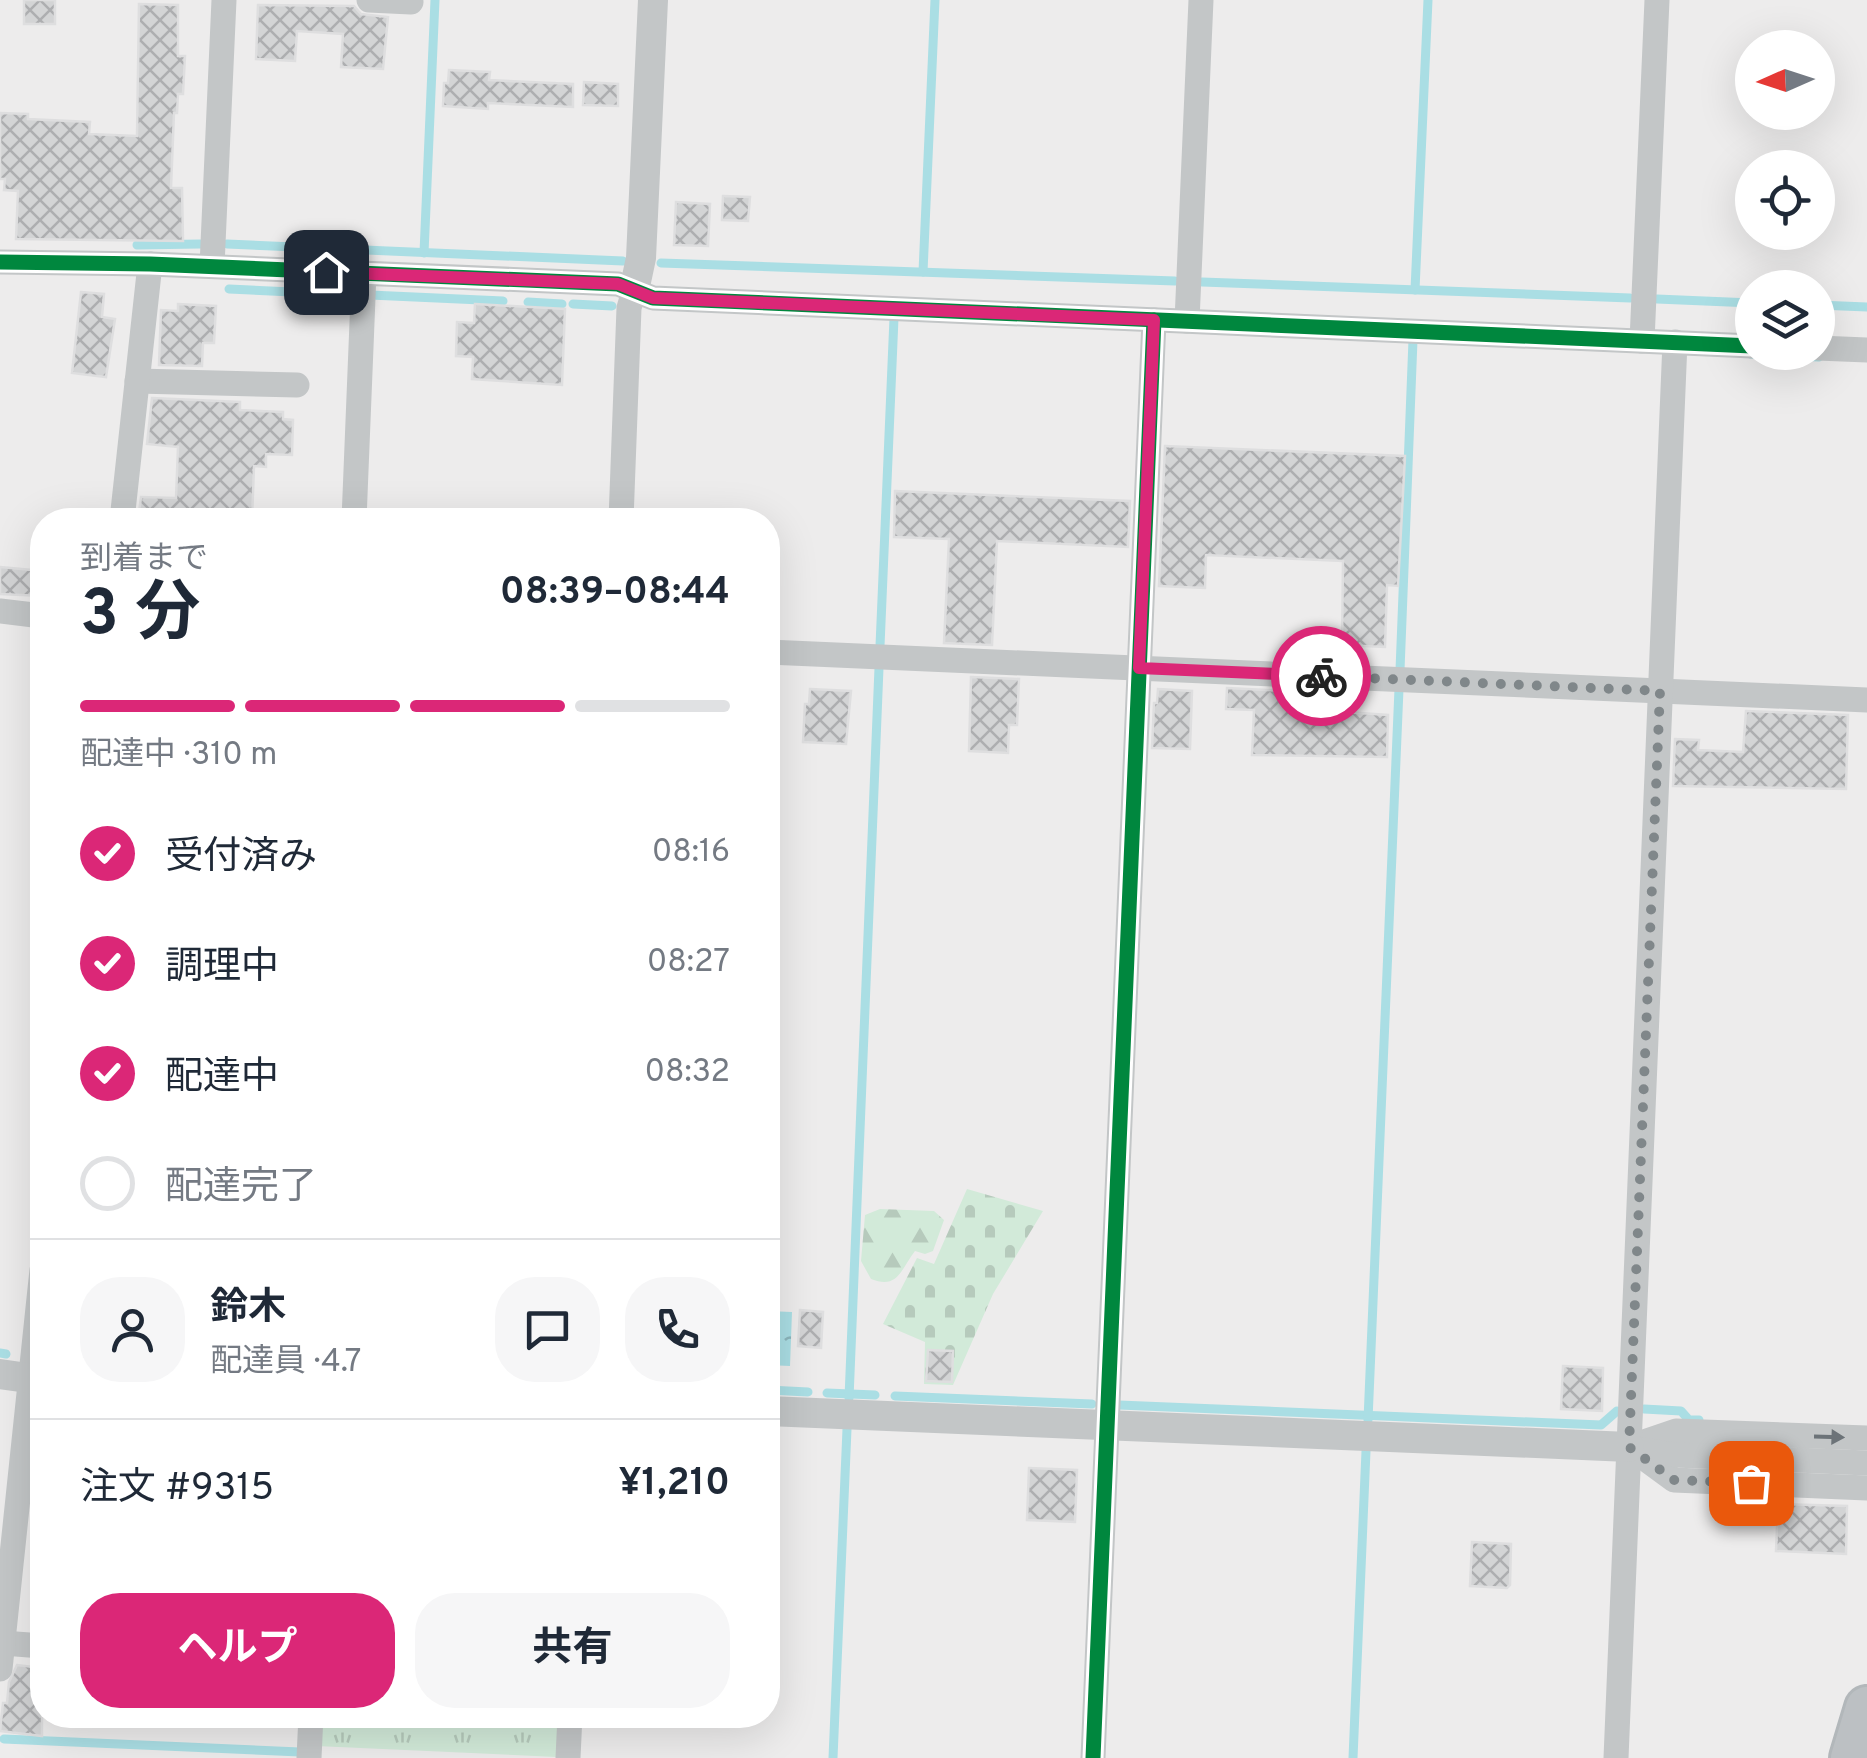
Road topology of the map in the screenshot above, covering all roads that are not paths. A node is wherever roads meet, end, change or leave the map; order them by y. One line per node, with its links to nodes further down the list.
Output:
1 (224, 0): 9 (street)
2 (369, 0): 6 (street)
3 (653, 0): 11 (street)
4 (1201, 0): 13 (street)
5 (1656, 0): 14 (street)
6 (412, 2)
7 (0, 262): 8 (street)
8 (150, 264): 9 (street); 19 (street)
9 (212, 266): 10 (street)
10 (364, 273): 11 (street); 22 (street)
11 (634, 290): 12 (street); 23 (street)
12 (1154, 320): 13 (street); 27 (street)
13 (1187, 321): 14 (street)
14 (1642, 341): 15 (street)
15 (1675, 342): 16 (street); 28 (street)
16 (1735, 345)
17 (1835, 349): 18 (street)
18 (1867, 350)
19 (137, 381): 20 (street); 21 (street)
20 (298, 386)
21 (123, 508)
22 (354, 508)
23 (621, 508)
24 (0, 611): 25 (street)
25 (30, 615)
26 (780, 653): 27 (street)
27 (1139, 668): 28 (street); 33 (street)
28 (1660, 691): 29 (street); 36 (street)
29 (1867, 700)
30 (0, 1374): 31 (street)
31 (30, 1379)
32 (780, 1411): 33 (street)
33 (1107, 1425): 36 (street); 47 (street)
34 (30, 1434): 39 (street)
35 (1867, 1438): 36 (street, one-way to 35)
36 (1629, 1447): 37 (street); 38 (street); 48 (street)
37 (1867, 1463)
38 (1867, 1488)
39 (3, 1643): 40 (street); 41 (street)
40 (30, 1645)
41 (0, 1669)
42 (1867, 1708): 49 (highway)
43 (310, 1728): 45 (street)
44 (569, 1728): 46 (street)
45 (309, 1758)
46 (568, 1758)
47 (1093, 1758)
48 (1616, 1758)
49 (1852, 1758)

